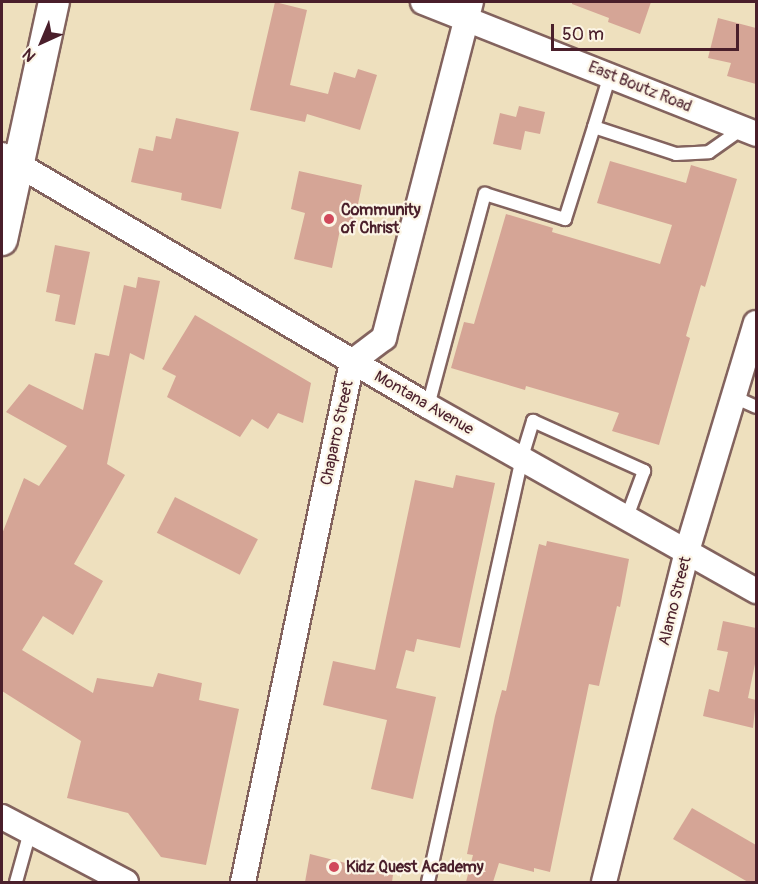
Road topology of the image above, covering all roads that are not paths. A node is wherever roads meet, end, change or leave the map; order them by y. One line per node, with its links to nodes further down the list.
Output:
1 (54, 2): 7 (street)
2 (423, 2): 3 (street, East Boutz Road)
3 (469, 10): 4 (street, East Boutz Road); 10 (street, Chaparro Street)
4 (610, 75): 5 (lane); 6 (street, East Boutz Road)
5 (594, 128): 6 (lane); 12 (lane)
6 (749, 131)
7 (10, 160): 8 (street); 10 (street, Montana Avenue)
8 (3, 228)
9 (756, 322): 11 (street, Alamo Street)
10 (352, 362): 12 (street, Montana Avenue); 22 (street, Chaparro Street)
11 (734, 398): 13 (lane); 16 (street, Alamo Street)
12 (428, 406): 14 (street, Montana Avenue)
13 (756, 407)
14 (522, 458): 15 (street, Montana Avenue); 15 (lane); 23 (lane)
15 (627, 517): 16 (street, Montana Avenue)
16 (687, 551): 17 (street, Montana Avenue); 24 (street, Alamo Street)
17 (756, 591)
18 (2, 817): 19 (street)
19 (30, 832): 20 (lane); 21 (street)
20 (16, 882)
21 (126, 882)
22 (243, 882)
23 (428, 882)
24 (604, 882)

